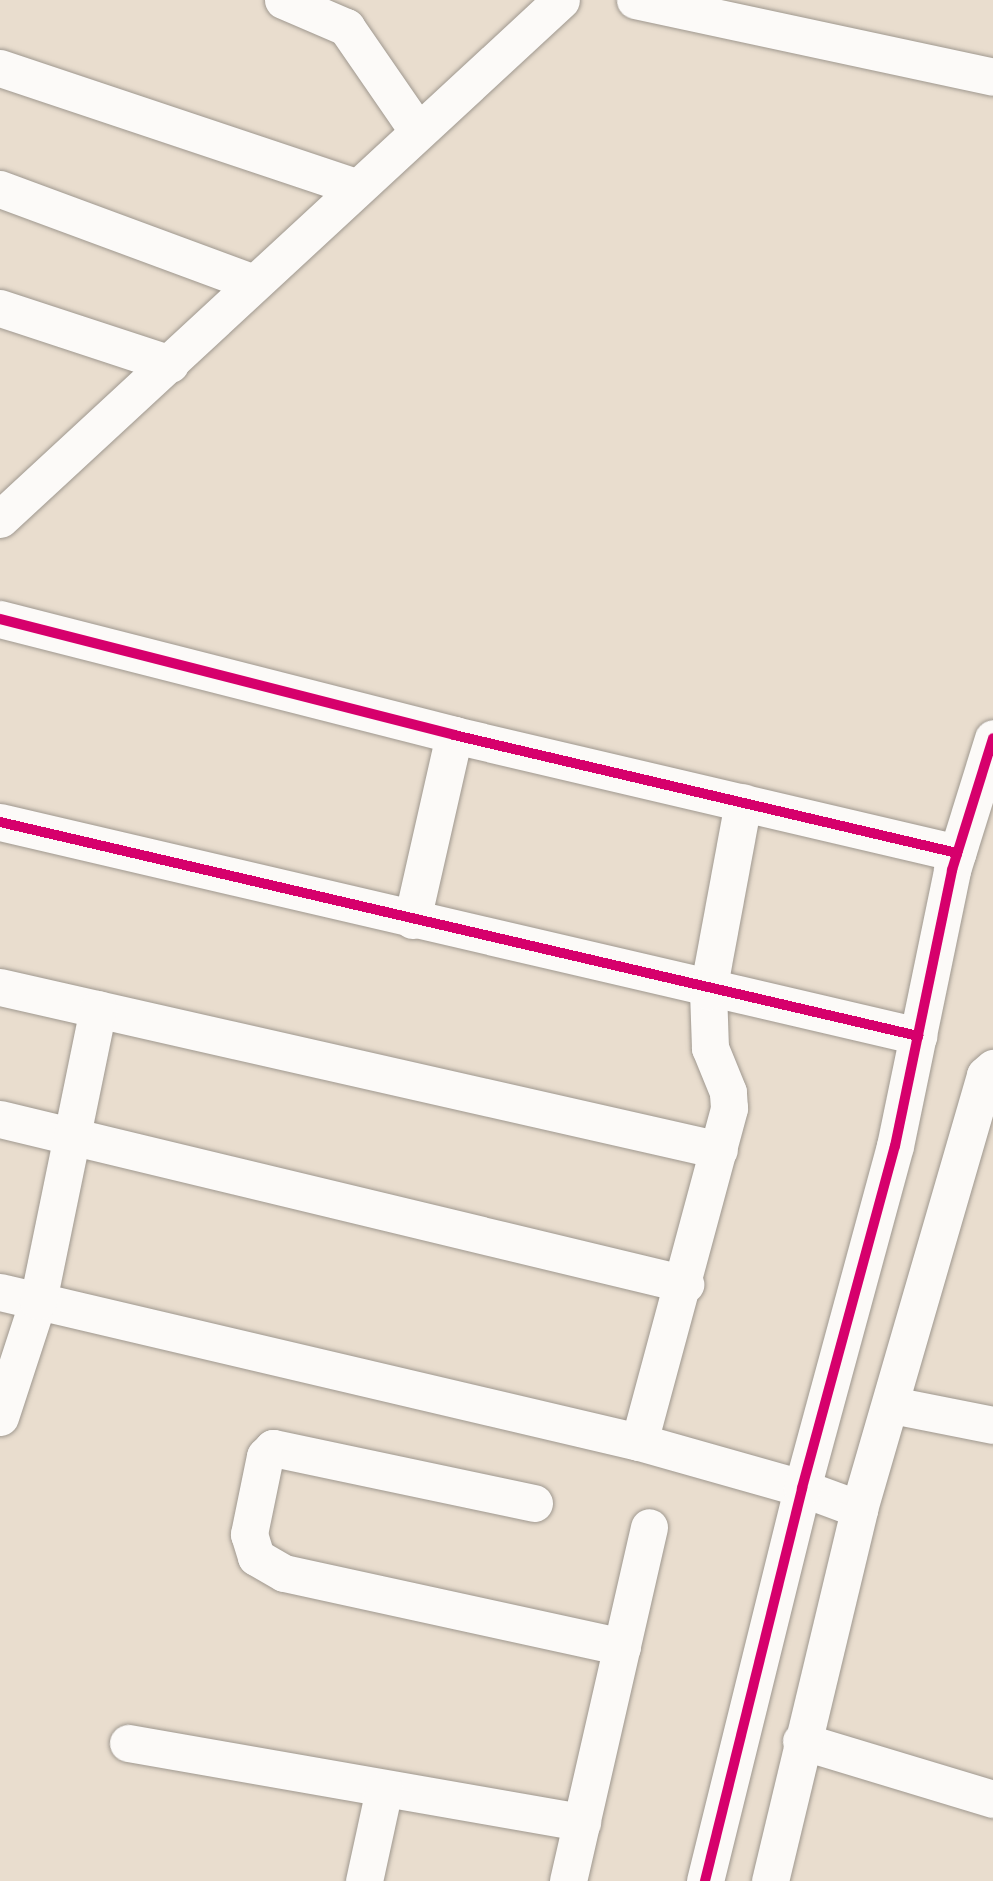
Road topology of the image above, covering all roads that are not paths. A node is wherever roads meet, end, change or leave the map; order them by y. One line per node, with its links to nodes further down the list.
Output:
1 (282, 0): 6 (street)
2 (561, 0): 6 (street)
3 (635, 0): 5 (street)
4 (0, 68): 7 (street)
5 (993, 77)
6 (417, 130): 7 (street)
7 (356, 187): 9 (street)
8 (0, 188): 9 (street)
9 (254, 283): 11 (street)
10 (0, 308): 11 (street)
11 (170, 364): 12 (street)
12 (0, 519)
13 (0, 619): 14 (street)
14 (454, 735): 16 (street); 19 (street)
15 (993, 738): 18 (street)
16 (743, 802): 18 (street); 21 (street)
17 (0, 822): 19 (street)
18 (957, 853): 23 (street)
19 (411, 920): 21 (street)
20 (0, 987): 22 (street)
21 (708, 990): 23 (street); 27 (street)
22 (98, 1009): 26 (street); 27 (street)
23 (918, 1036): 35 (street)
24 (993, 1068): 31 (street)
25 (0, 1119): 26 (street)
26 (73, 1137): 28 (street); 30 (street)
27 (719, 1150): 28 (street)
28 (685, 1284): 34 (street)
29 (0, 1292): 30 (street)
30 (38, 1301): 32 (street); 34 (street)
31 (892, 1405): 33 (street); 37 (street)
32 (0, 1417)
33 (993, 1425)
34 (639, 1442): 35 (street)
35 (802, 1488): 37 (street); 47 (street)
36 (534, 1503): 39 (street)
37 (859, 1508): 40 (street)
38 (649, 1527): 39 (street)
39 (622, 1647): 44 (street)
40 (802, 1741): 43 (street); 48 (street)
41 (128, 1743): 42 (street)
42 (384, 1790): 44 (street); 45 (street)
43 (993, 1799)
44 (582, 1822): 46 (street)
45 (364, 1881)
46 (568, 1881)
47 (705, 1881)
48 (769, 1881)

